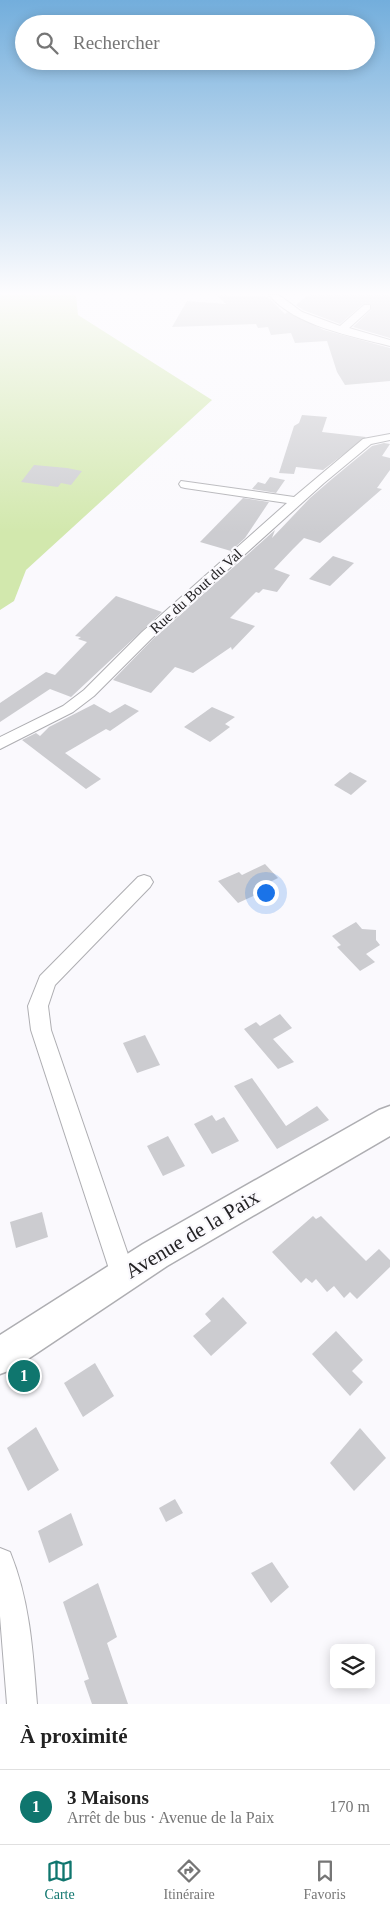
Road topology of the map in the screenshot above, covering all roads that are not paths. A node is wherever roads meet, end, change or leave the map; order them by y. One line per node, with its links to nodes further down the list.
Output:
1 (390, 437): 3 (street, Rue du Bout du Val)
2 (185, 484): 3 (street)
3 (298, 501): 4 (street, Rue du Bout du Val)
4 (0, 744)
5 (144, 882): 7 (street)
6 (390, 1120): 7 (main road, Avenue de la Paix)
7 (123, 1275): 8 (main road, Avenue de la Paix)
8 (0, 1356)
9 (0, 1562): 10 (street)
10 (22, 1704)

